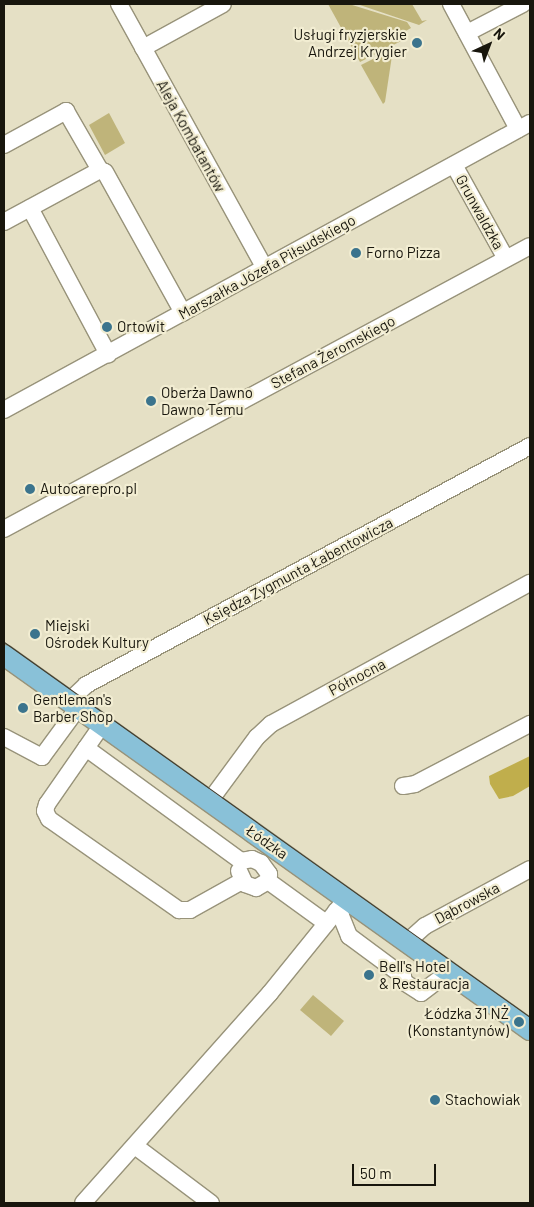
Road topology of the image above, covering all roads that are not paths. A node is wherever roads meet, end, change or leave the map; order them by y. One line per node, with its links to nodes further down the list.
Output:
1 (119, 4): 6 (street, Aleja Kombatantów)
2 (223, 4): 6 (street)
3 (451, 4): 5 (street)
4 (523, 4): 5 (street)
5 (467, 33): 7 (street)
6 (143, 48): 15 (street, Aleja Kombatantów)
7 (524, 126): 9 (street, Marszałka Józefa Piłsudskiego)
8 (4, 145): 10 (street)
9 (454, 165): 14 (street, Grunwaldzka); 15 (street, Marszałka Józefa Piłsudskiego)
10 (100, 170): 11 (street); 16 (street)
11 (30, 208): 12 (street); 17 (street)
12 (4, 222)
13 (530, 246): 14 (street, Stefana Żeromskiego)
14 (506, 259): 20 (street, Stefana Żeromskiego)
15 (264, 268): 16 (street, Marszałka Józefa Piłsudskiego)
16 (183, 313): 17 (street, Marszałka Józefa Piłsudskiego)
17 (108, 354): 18 (street, Marszałka Józefa Piłsudskiego)
18 (4, 410)
19 (530, 446): 23 (street, Księdza Zygmunta Łabentowicza)
20 (4, 529)
21 (530, 583): 29 (street, Północna)
22 (4, 655): 23 (main road, Łódzka)
23 (73, 704): 25 (main road, Łódzka); 26 (street, Księdza Zygmunta Łabentowicza)
24 (530, 724): 28 (street)
25 (102, 725): 27 (street); 29 (main road, Łódzka)
26 (4, 737)
27 (86, 748): 30 (street); 32 (street)
28 (403, 786)
29 (209, 802): 34 (main road, Łódzka)
30 (241, 861): 32 (street); 33 (street)
31 (530, 869): 35 (street, Dąbrowska)
32 (242, 881): 33 (street)
33 (268, 881): 34 (street)
34 (336, 911): 35 (main road, Łódzka); 36 (street); 38 (street)
35 (407, 942): 36 (main road, Łódzka)
36 (449, 972): 37 (main road, Łódzka)
37 (530, 1030)
38 (135, 1146): 39 (street); 40 (street)
39 (83, 1203)
40 (211, 1203)

